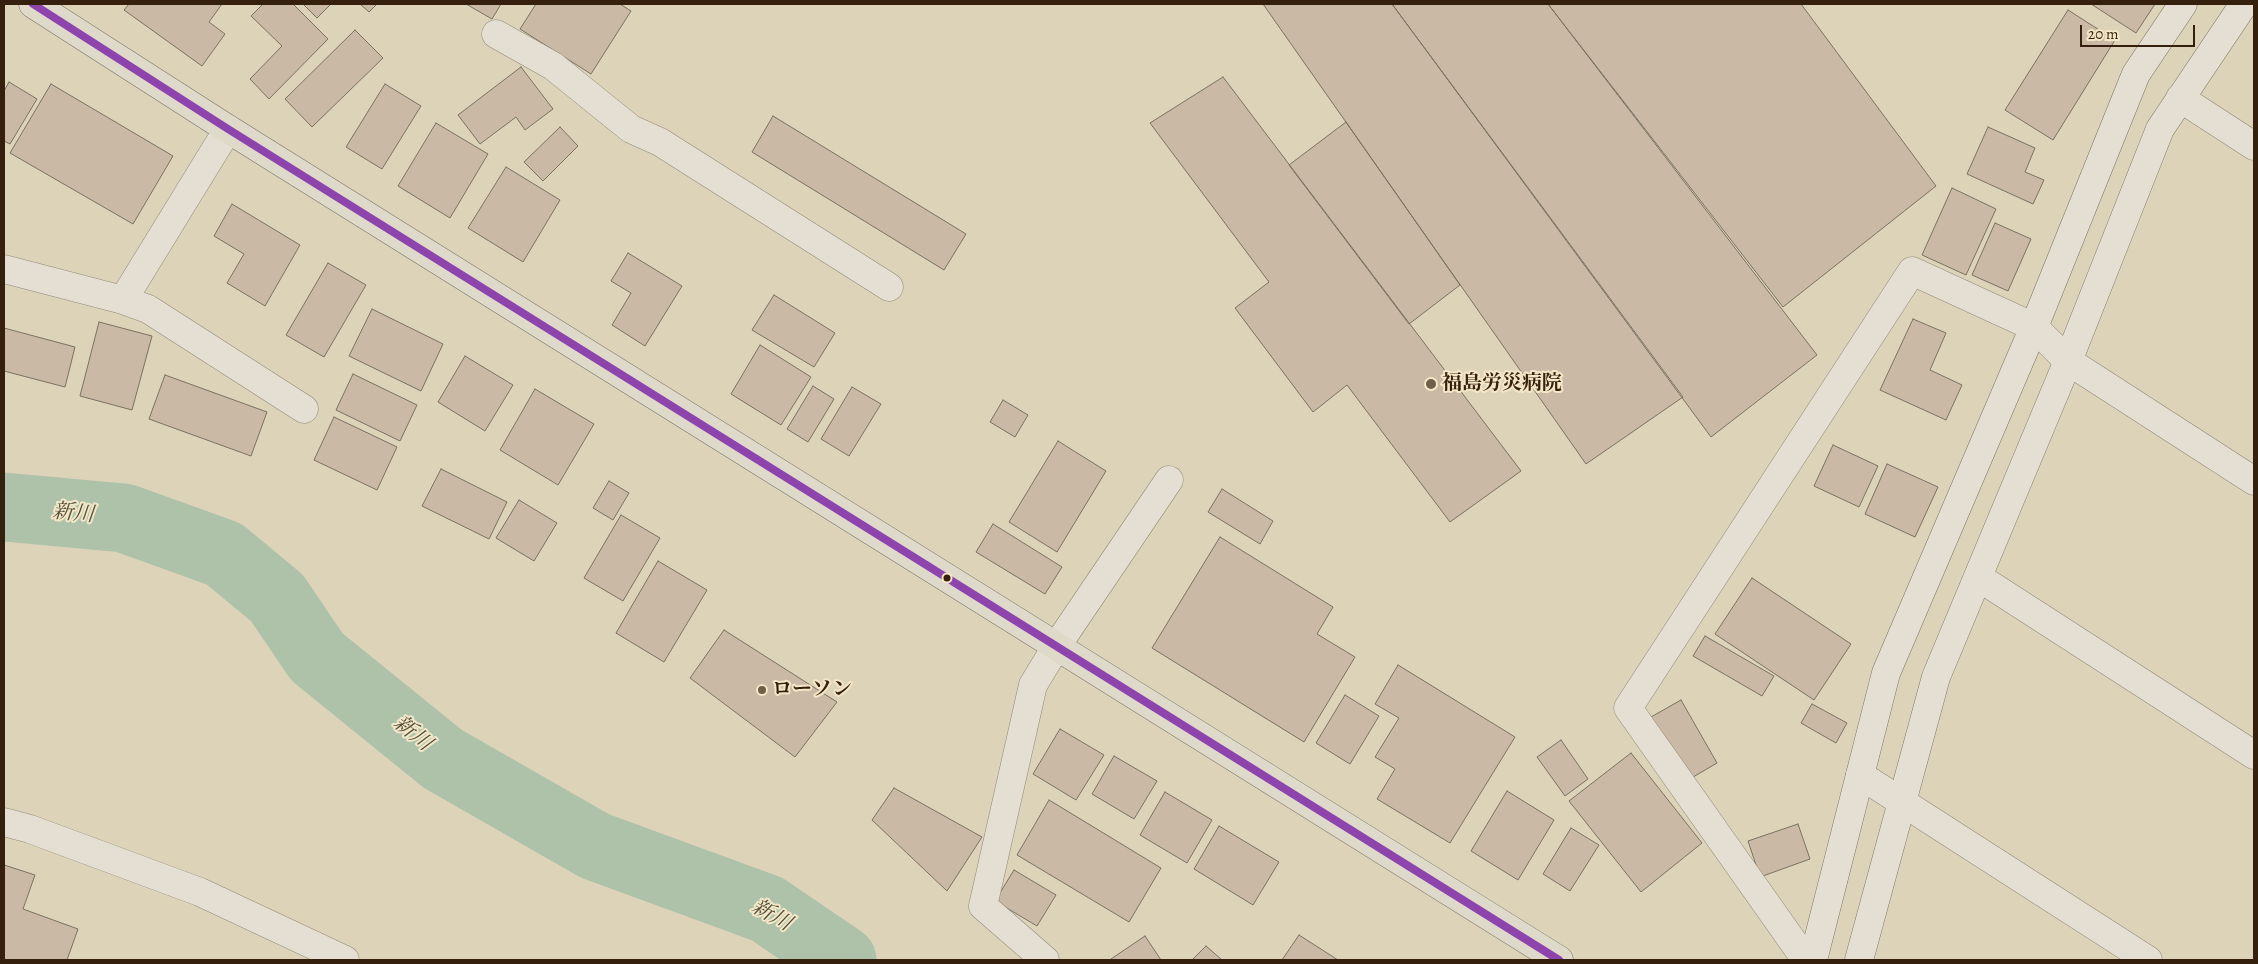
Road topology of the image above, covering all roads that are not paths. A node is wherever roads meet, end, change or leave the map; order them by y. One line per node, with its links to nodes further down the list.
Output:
1 (2183, 4): 11 (street)
2 (2244, 4): 5 (street)
3 (40, 5): 6 (main road)
4 (496, 34): 9 (street)
5 (2180, 98): 7 (street); 12 (street)
6 (228, 129): 10 (street); 17 (main road)
7 (2254, 146)
8 (4, 270): 10 (street)
9 (889, 287)
10 (123, 300): 13 (street)
11 (2034, 327): 12 (street); 19 (street); 25 (street)
12 (2068, 361): 15 (street); 16 (street)
13 (304, 409)
14 (1169, 480): 17 (street)
15 (2254, 481)
16 (1978, 577): 18 (street); 20 (street)
17 (1056, 647): 23 (street); 24 (main road)
18 (2254, 755)
19 (1860, 775): 20 (street); 26 (street)
20 (1902, 801): 27 (street); 28 (street)
21 (4, 822): 22 (street)
22 (345, 960)
23 (1045, 960)
24 (1559, 960)
25 (1806, 960)
26 (1813, 960)
27 (1859, 960)
28 (2148, 960)

